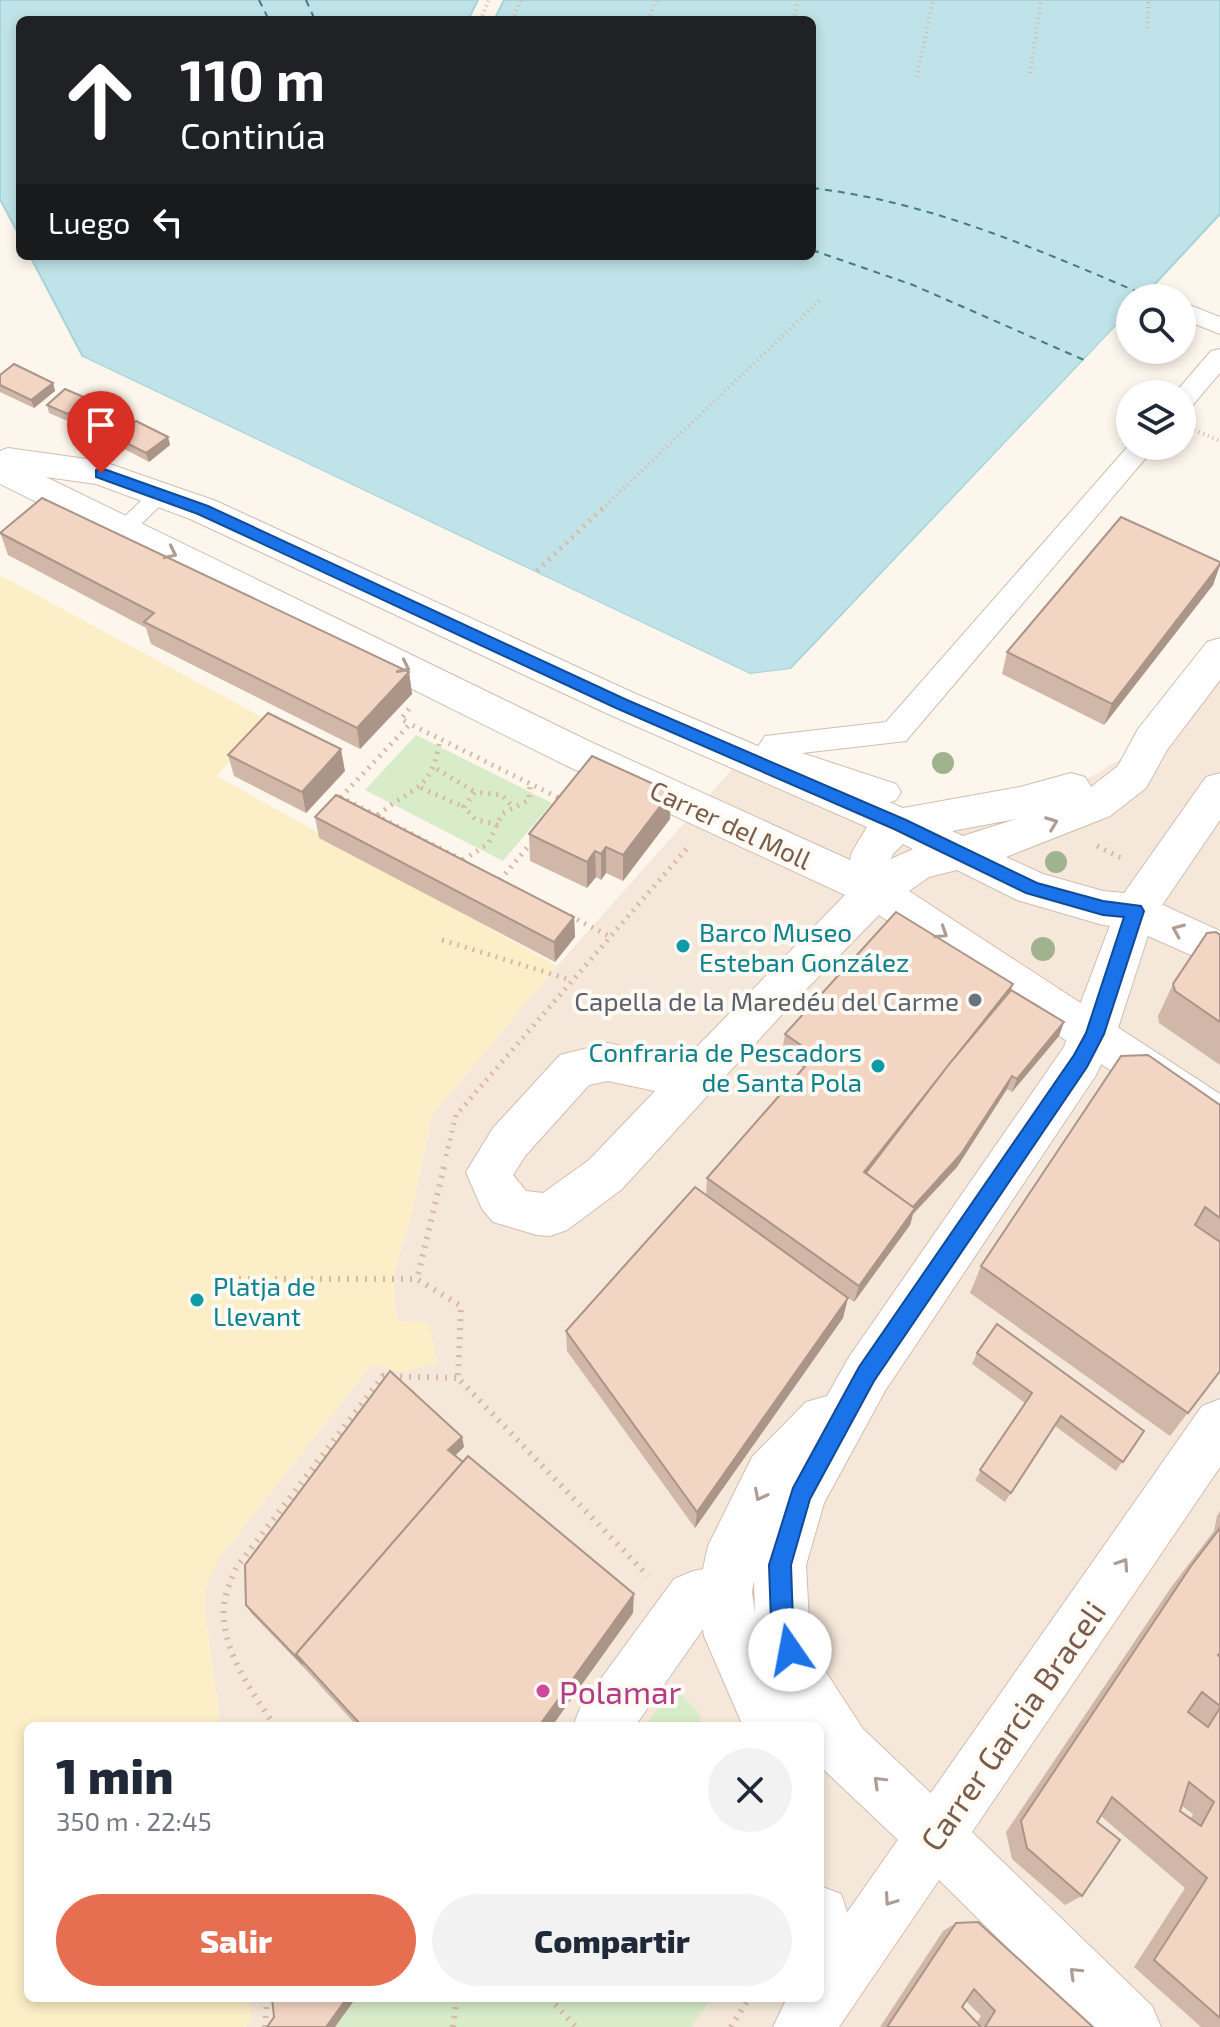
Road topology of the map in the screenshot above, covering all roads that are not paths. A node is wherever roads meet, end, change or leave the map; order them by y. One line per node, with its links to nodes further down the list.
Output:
1 (1196, 316): 2 (street)
2 (1220, 326)
3 (1220, 357): 4 (street)
4 (1196, 385)
5 (0, 458): 8 (street)
6 (1131, 460): 12 (street)
7 (0, 469): 9 (street, Carrer del Moll)
8 (161, 493): 9 (lane); 12 (street)
9 (123, 530): 15 (street, Carrer del Moll, one-way to 15)
10 (1220, 652): 11 (street)
11 (1152, 740): 14 (street); 17 (street, one-way to 11)
12 (765, 759): 14 (street); 15 (street)
13 (1220, 788): 19 (street)
14 (892, 808): 16 (street); 18 (street)
15 (718, 818): 18 (street, Carrer del Moll)
16 (958, 852): 17 (street); 18 (street)
17 (1007, 860): 19 (street)
18 (876, 891): 21 (street, Carrer del Moll, one-way to 21); 22 (street)
19 (1135, 911): 20 (street, one-way to 19); 21 (street)
20 (1220, 950)
21 (1094, 1034): 23 (street, Carrer del Moll); 24 (street)
22 (692, 1081)
23 (1220, 1119)
24 (867, 1374): 26 (street, one-way to 26); 29 (street, one-way to 24)
25 (1220, 1423): 29 (street, Carrer Garcia Braceli, one-way to 25)
26 (725, 1592): 27 (street); 28 (street)
27 (604, 1722)
28 (769, 1722)
29 (935, 1836): 30 (street, Carrer Garcia Braceli, one-way to 30); 31 (street, one-way to 29)
30 (824, 1995)
31 (1131, 2027)

